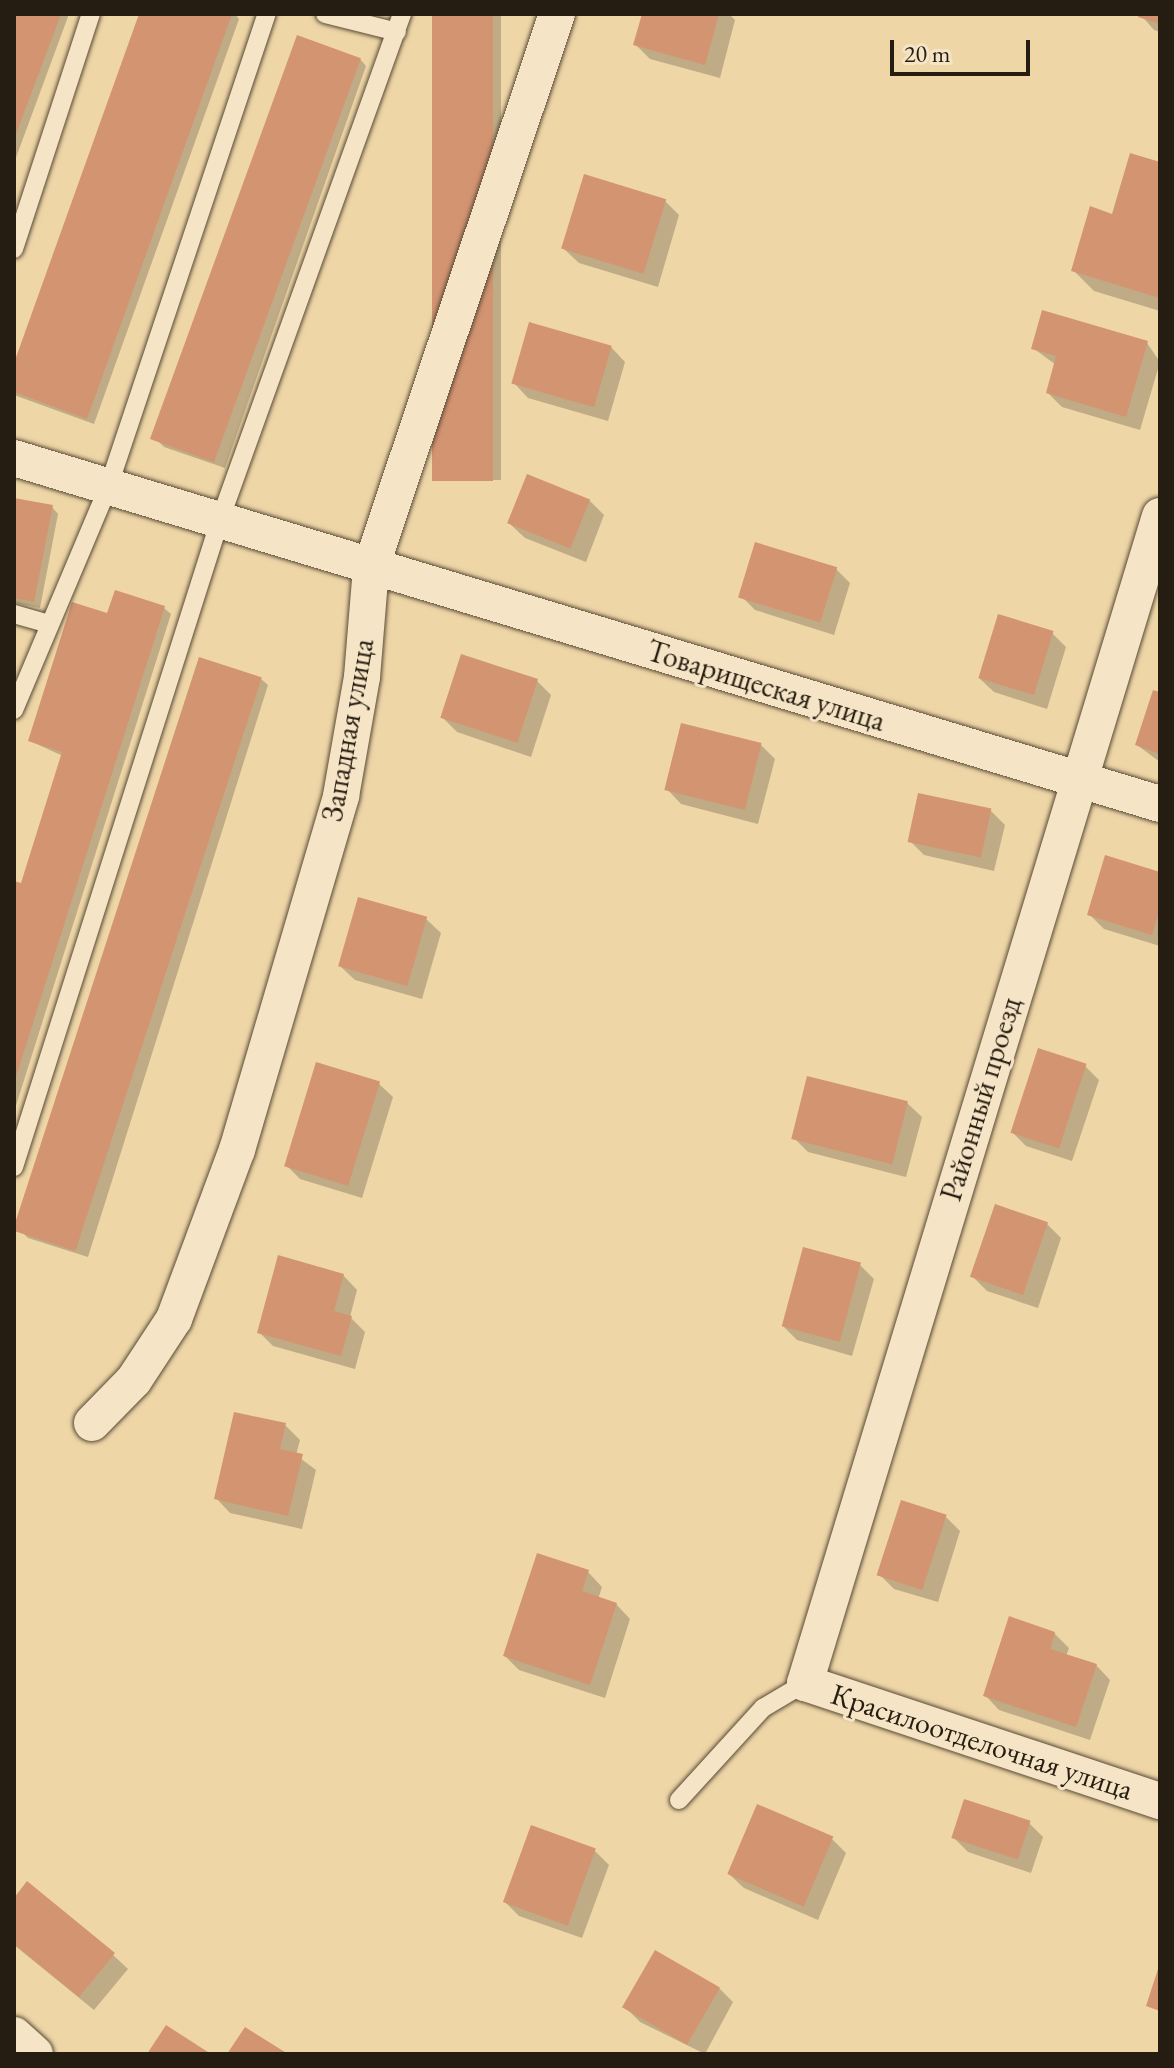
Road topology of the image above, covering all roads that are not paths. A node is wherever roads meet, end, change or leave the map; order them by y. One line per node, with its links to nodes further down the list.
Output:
1 (91, 14): 6 (lane)
2 (267, 14): 8 (lane)
3 (325, 14): 5 (lane)
4 (557, 14): 11 (street, Западная улица)
5 (400, 23): 10 (lane)
6 (14, 249)
7 (14, 458): 8 (street, Товарищеская улица)
8 (108, 488): 10 (street, Товарищеская улица); 13 (lane)
9 (1160, 516): 15 (street, Районный проезд)
10 (221, 517): 11 (street, Товарищеская улица); 17 (lane)
11 (371, 567): 15 (street, Товарищеская улица); 18 (street, Западная улица)
12 (14, 614): 13 (lane)
13 (50, 624): 14 (lane)
14 (14, 710)
15 (1079, 780): 16 (street, Товарищеская улица); 19 (street, Районный проезд)
16 (1160, 804)
17 (14, 1167)
18 (92, 1423)
19 (805, 1683): 20 (lane); 21 (street, Красилоотделочная улица)
20 (679, 1800)
21 (1160, 1801)
22 (14, 2035): 23 (street)
23 (35, 2054)

